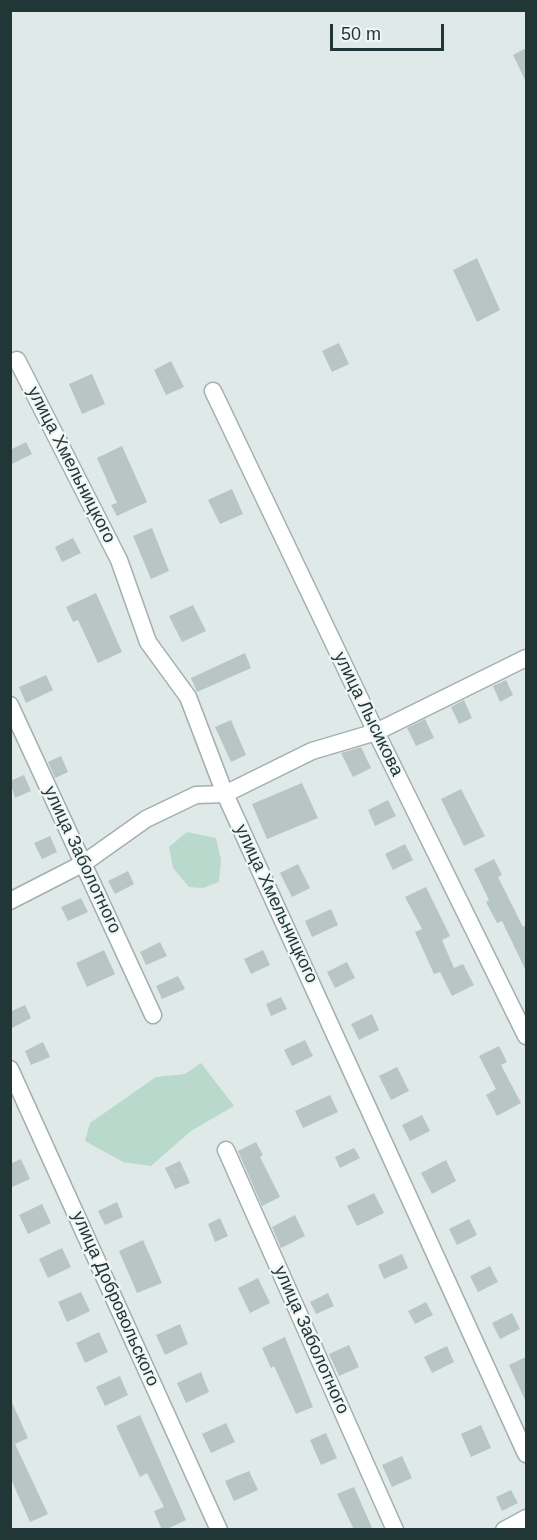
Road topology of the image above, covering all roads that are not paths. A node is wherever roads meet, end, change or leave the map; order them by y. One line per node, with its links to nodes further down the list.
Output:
1 (17, 360): 6 (street, улица Хмельницкого)
2 (213, 391): 5 (street, улица Лысикова)
3 (526, 658): 5 (street)
4 (10, 705): 7 (street, улица Заболотного)
5 (376, 732): 6 (street); 10 (street, улица Лысикова)
6 (225, 794): 7 (street); 13 (street, улица Хмельницкого)
7 (84, 863): 8 (street); 9 (street, улица Заболотного)
8 (10, 901)
9 (153, 1015)
10 (526, 1036)
11 (10, 1069): 15 (street, улица Добровольского)
12 (226, 1150): 16 (street, улица Заболотного)
13 (526, 1454)
14 (526, 1518): 17 (street)
15 (219, 1530)
16 (395, 1530)
17 (504, 1530)

